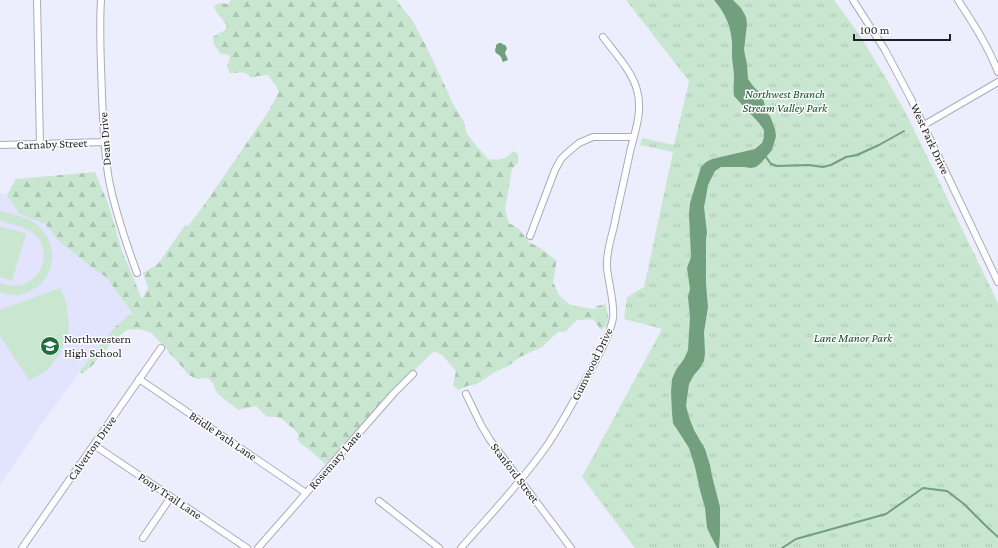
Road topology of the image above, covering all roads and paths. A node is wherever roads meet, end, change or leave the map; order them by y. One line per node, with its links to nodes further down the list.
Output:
1 (37, 0): 11 (street)
2 (102, 0): 10 (street, Dean Drive)
3 (853, 0): 8 (street, West Park Drive)
4 (958, 0): 6 (street)
5 (602, 37): 9 (street, Gumwood Drive)
6 (998, 72)
7 (998, 82): 8 (street)
8 (924, 125): 15 (street, West Park Drive)
9 (634, 137): 13 (street); 21 (street, Gumwood Drive)
10 (105, 142): 11 (street, Carnaby Street); 14 (street, Dean Drive)
11 (40, 144): 12 (street, Carnaby Street)
12 (0, 145)
13 (530, 236)
14 (137, 273)
15 (998, 282)
16 (161, 348): 18 (street, Calverton Drive)
17 (413, 374): 22 (street, Rosemary Lane)
18 (139, 379): 20 (street, Calverton Drive); 22 (street, Bridle Path Lane)
19 (466, 394): 21 (street, Stanford Street)
20 (94, 445): 23 (street, Pony Trail Lane); 26 (street, Calverton Drive)
21 (520, 480): 30 (street, Gumwood Drive); 31 (street, Stanford Street)
22 (306, 493): 28 (street, Rosemary Lane)
23 (171, 497): 25 (street); 27 (street, Pony Trail Lane)
24 (379, 501): 29 (street)
25 (143, 538)
26 (22, 548)
27 (247, 548)
28 (258, 548)
29 (438, 548)
30 (461, 548)
31 (571, 548)

